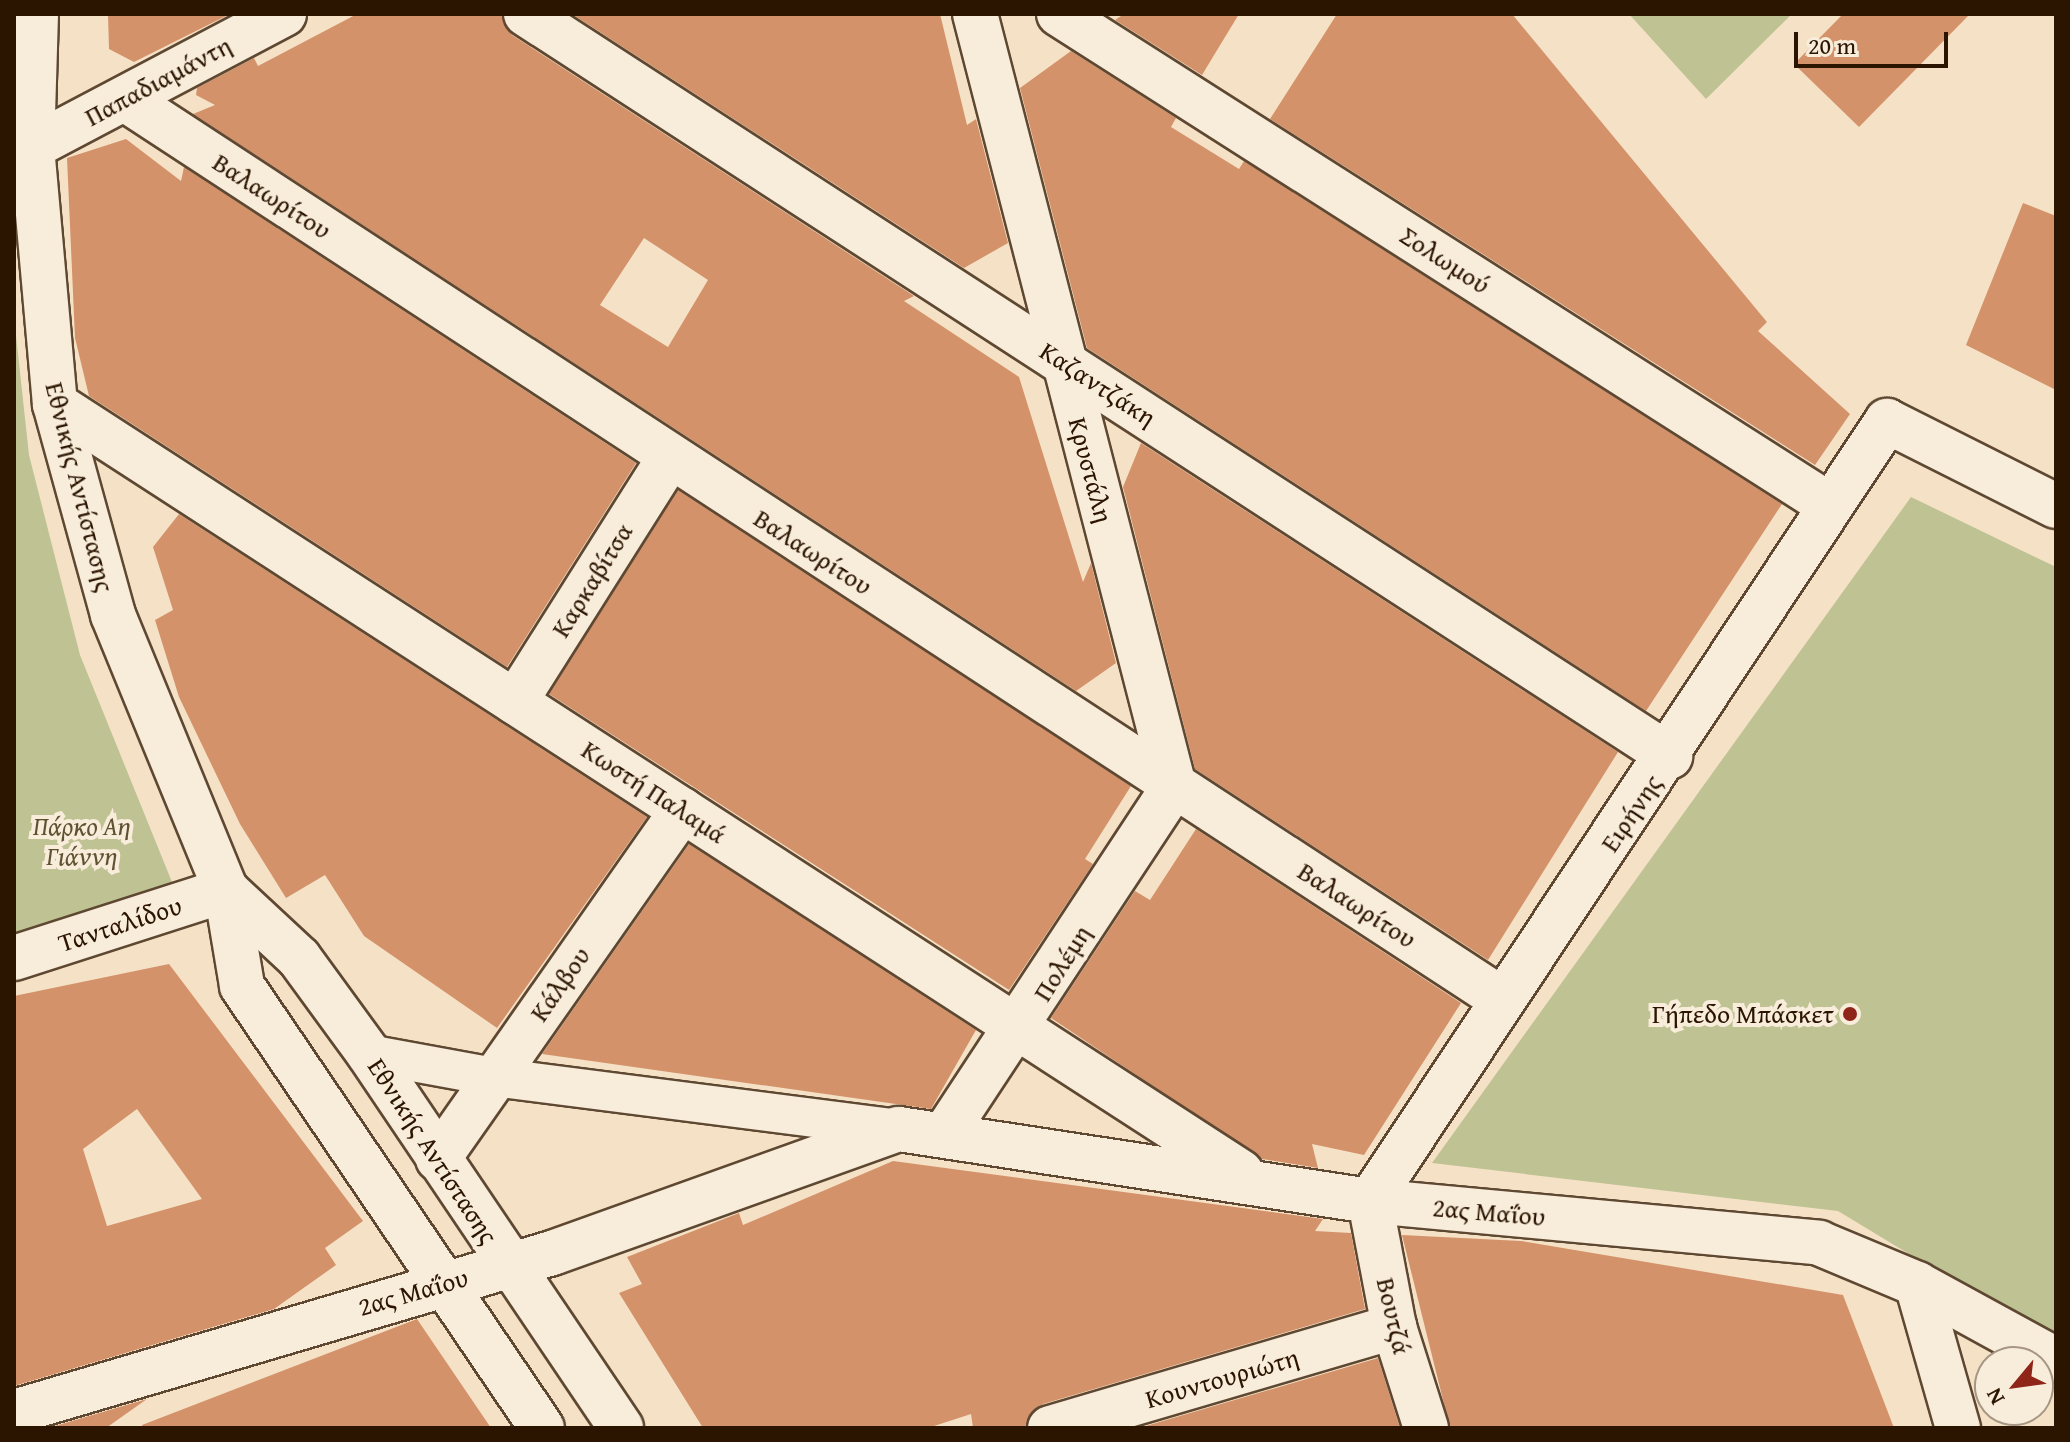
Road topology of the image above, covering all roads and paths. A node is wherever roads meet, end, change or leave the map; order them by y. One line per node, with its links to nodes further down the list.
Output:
1 (36, 14): 7 (street, Εθνικής Αντίστασης)
2 (284, 14): 6 (street, Παπαδιαμάντη)
3 (526, 14): 8 (street, Καζαντζάκη)
4 (975, 14): 8 (street, Κρυστάλη)
5 (1059, 14): 11 (street, Σολωμού)
6 (125, 99): 7 (street, Παπαδιαμάντη); 10 (street, Βαλαωρίτου)
7 (32, 147): 9 (street, Εθνικής Αντίστασης)
8 (1062, 361): 14 (street, Καζαντζάκη); 15 (street, Κρυστάλη)
9 (55, 404): 13 (street, Κωστή Παλαμά); 17 (street, Εθνικής Αντίστασης)
10 (669, 458): 13 (street, Καρκαβίτσα); 15 (street, Βαλαωρίτου)
11 (1831, 506): 12 (street, Ειρήνης); 14 (street, Ειρήνης)
12 (2056, 506)
13 (515, 702): 16 (street, Κωστή Παλαμά)
14 (1670, 756): 19 (street, Ειρήνης)
15 (1174, 786): 19 (street, Βαλαωρίτου); 20 (street, Πολέμη)
16 (682, 810): 20 (street, Κωστή Παλαμά); 22 (street, Κάλβου)
17 (226, 890): 18 (street, Τανταλίδου); 21 (street, Εθνικής Αντίστασης); 29 (street, Εθνικής Αντίστασης)
18 (14, 958)
19 (1503, 1000): 27 (street, Ειρήνης)
20 (1020, 1029): 24 (street, Πολέμη); 26 (street, Κωστή Παλαμά)
21 (369, 1054): 22 (street, 2ας Μαΐου); 25 (street, Εθνικής Αντίστασης)
22 (494, 1077): 23 (street, 2ας Μαΐου); 25 (street, Κάλβου)
23 (899, 1129): 24 (street, 2ας Μαΐου); 28 (street, 2ας Μαΐου)
24 (944, 1135): 26 (street, 2ας Μαΐου)
25 (438, 1159): 28 (street, Εθνικής Αντίστασης)
26 (1253, 1179): 27 (street, 2ας Μαΐου)
27 (1370, 1201): 30 (street, 2ας Μαΐου); 31 (street, Βουτζά)
28 (508, 1266): 29 (street, 2ας Μαΐου); 35 (street, Εθνικής Αντίστασης)
29 (444, 1281): 33 (street, 2ας Μαΐου); 34 (street, Εθνικής Αντίστασης)
30 (1917, 1284): 32 (street, 2ας Μαΐου); 38 (street)
31 (1394, 1327): 36 (street, Κουντουριώτη); 37 (street, Βουτζά)
32 (2056, 1360)
33 (14, 1412)
34 (542, 1428)
35 (621, 1428)
36 (1050, 1428)
37 (1426, 1428)
38 (1958, 1428)

